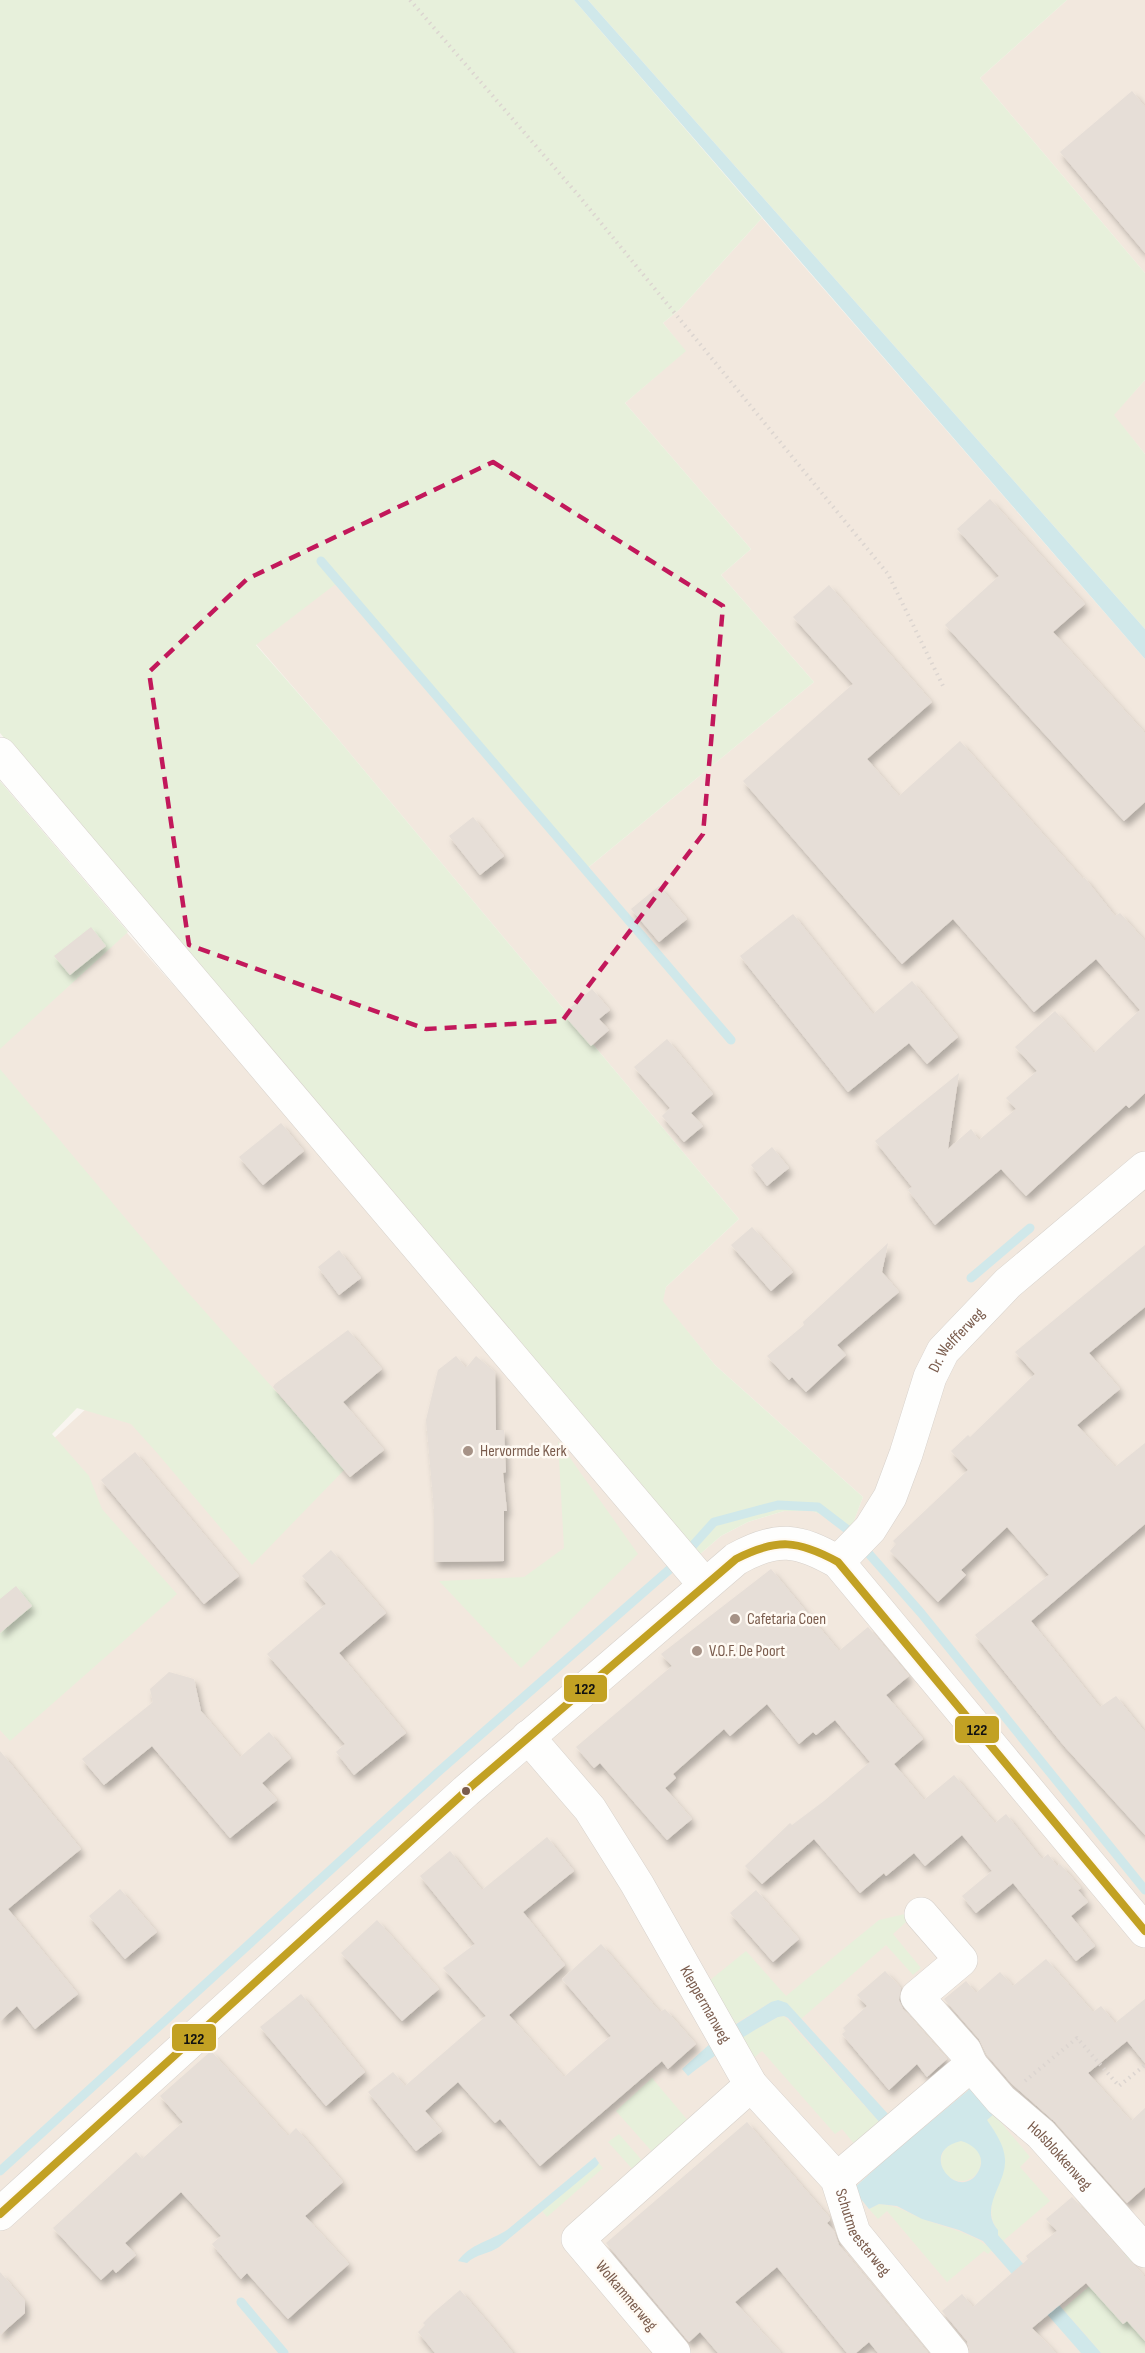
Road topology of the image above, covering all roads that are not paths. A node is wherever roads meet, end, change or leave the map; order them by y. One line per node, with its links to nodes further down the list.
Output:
1 (0, 754): 4 (street)
2 (1145, 1168): 3 (street, Dr. Welfferweg)
3 (849, 1550): 4 (street); 7 (street)
4 (705, 1585): 5 (street)
5 (528, 1737): 9 (street, Kleppermanweg); 11 (street)
6 (921, 1914): 8 (street, Holsblokkenweg)
7 (1145, 1931)
8 (971, 2065): 10 (street); 12 (street, Holsblokkenweg)
9 (751, 2085): 10 (street, Schutmeesterweg); 13 (street, Wolkammerweg)
10 (837, 2179): 14 (street, Schutmeesterweg)
11 (0, 2214)
12 (1144, 2249)
13 (674, 2353)
14 (952, 2353)

